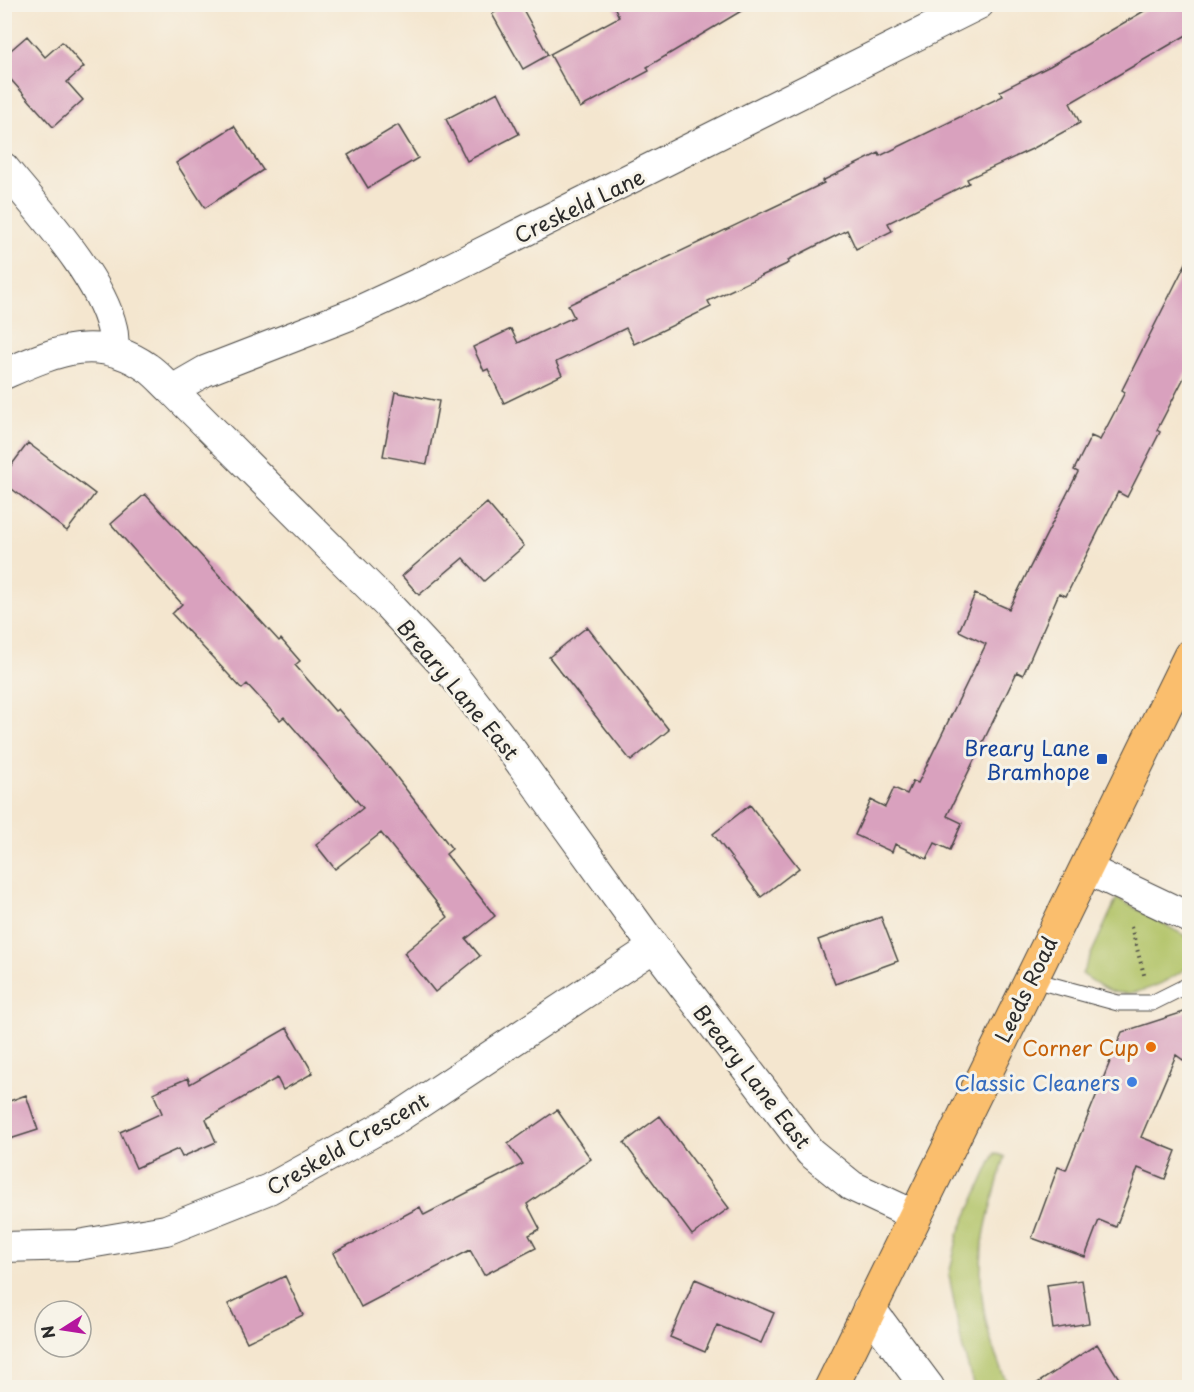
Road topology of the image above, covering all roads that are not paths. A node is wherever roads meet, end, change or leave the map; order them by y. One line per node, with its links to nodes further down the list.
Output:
1 (979, 4): 5 (street, Creskeld Lane)
2 (4, 168): 3 (street)
3 (114, 351): 4 (street); 5 (street, Breary Lane East)
4 (4, 374)
5 (172, 390): 9 (street, Breary Lane East)
6 (1190, 656): 7 (highway, Leeds Road)
7 (1087, 869): 8 (street); 10 (highway, Leeds Road)
8 (1190, 918)
9 (654, 947): 12 (street, Breary Lane East); 13 (street, Creskeld Crescent)
10 (1030, 979): 11 (lane); 12 (highway, Leeds Road)
11 (1190, 984)
12 (914, 1215): 14 (highway, Leeds Road)
13 (4, 1247)
14 (869, 1309): 15 (highway, Leeds Road); 16 (street)
15 (831, 1388)
16 (928, 1388)

